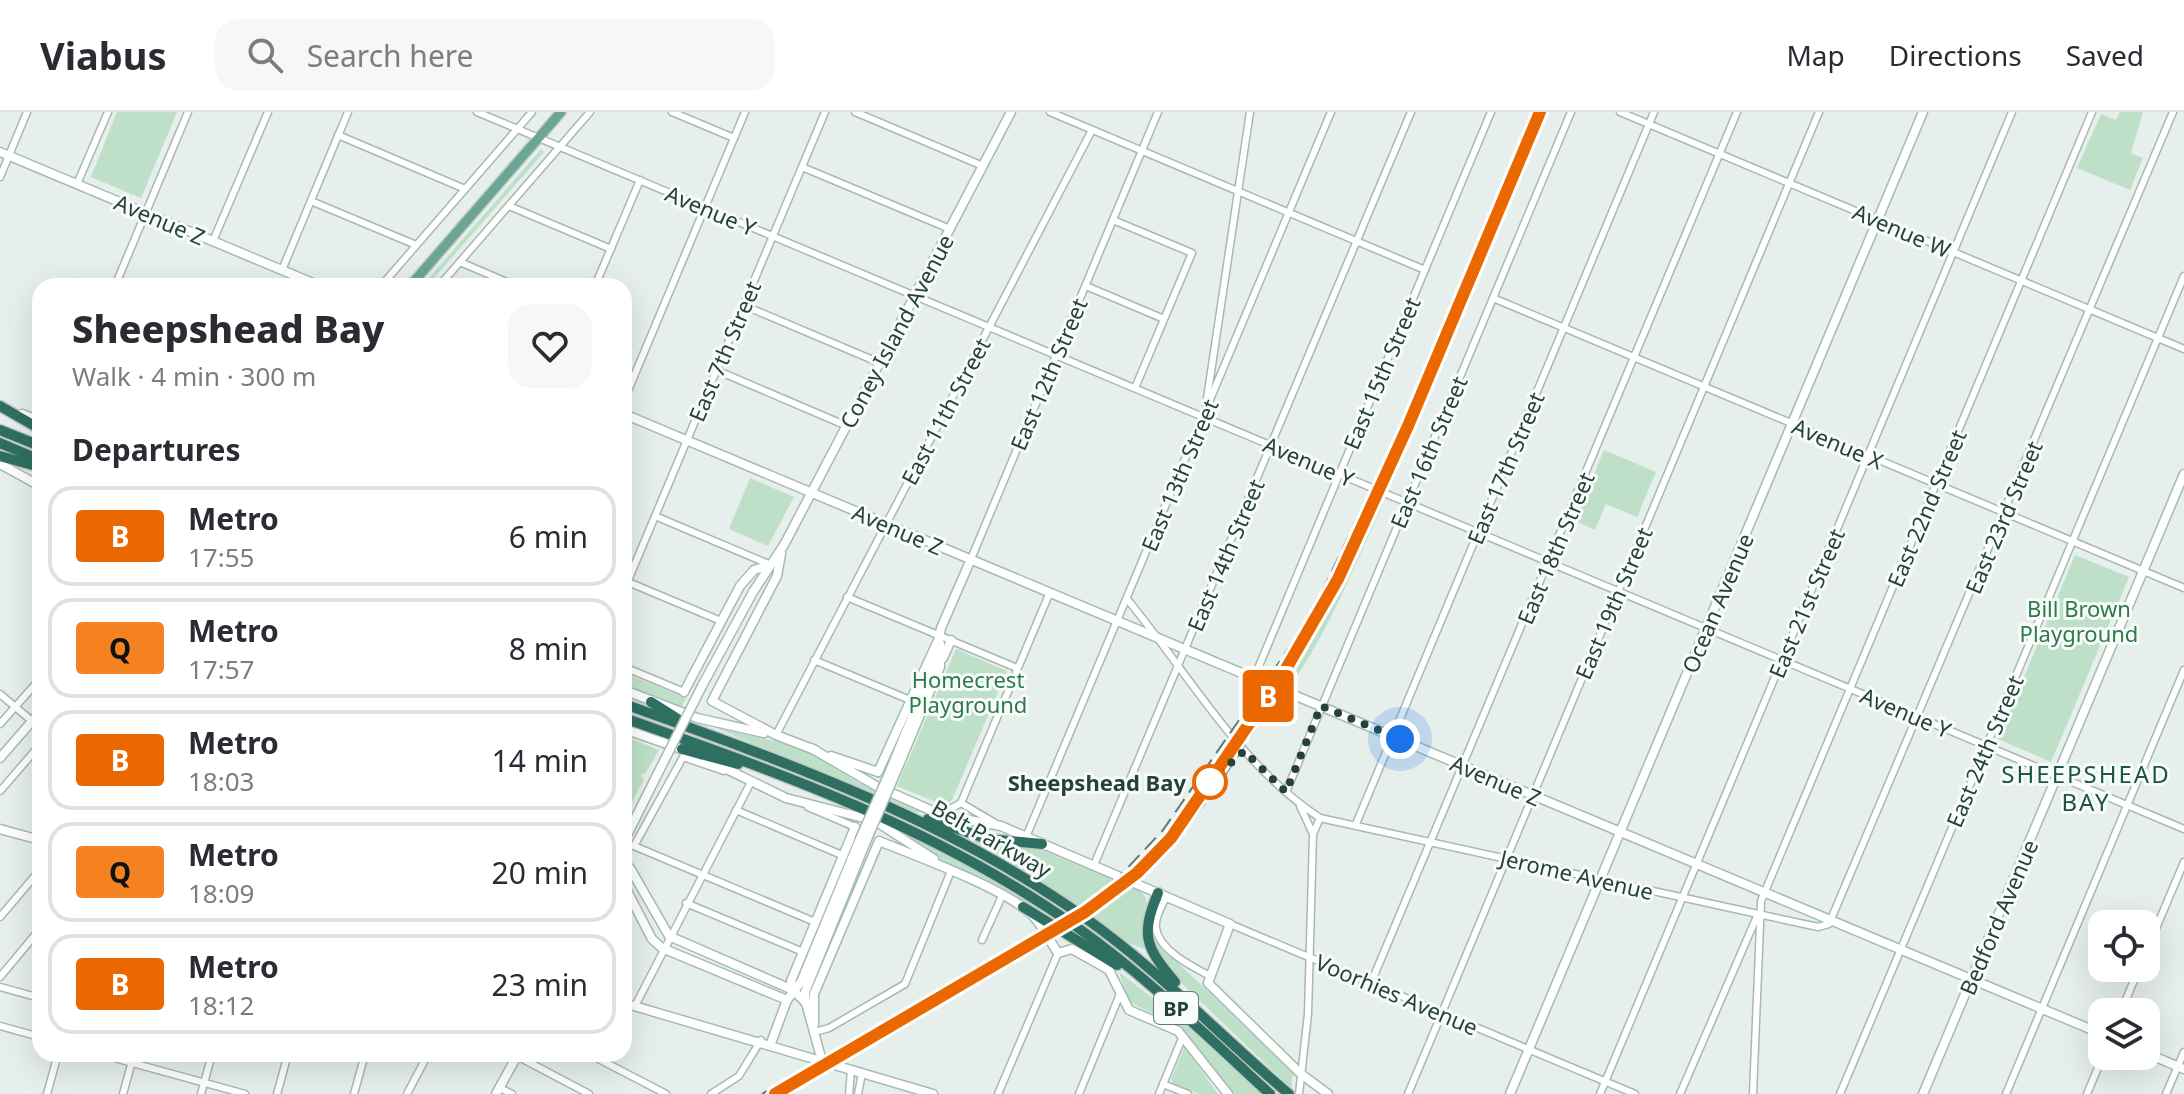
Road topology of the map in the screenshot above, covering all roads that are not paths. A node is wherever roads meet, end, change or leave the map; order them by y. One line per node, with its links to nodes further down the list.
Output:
1 (27, 112): 38 (street)
2 (108, 112): 45 (street)
3 (188, 112): 52 (street)
4 (268, 112): 57 (street)
5 (348, 112): 33 (street)
6 (477, 112): 31 (street, Avenue Y)
7 (532, 112): 31 (street)
8 (561, 112): 34 (main road)
9 (590, 112): 36 (street)
10 (672, 112): 35 (street)
11 (745, 112): 35 (street)
12 (825, 112): 41 (street, East 7th Street)
13 (855, 112): 40 (street)
14 (1011, 112): 40 (main road, Coney Island Avenue)
15 (1050, 112): 32 (street)
16 (1158, 112): 37 (street, East 12th Street)
17 (1250, 112): 47 (street)
18 (1331, 112): 51 (street, East 13th Street)
19 (1411, 112): 58 (street, East 14th Street)
20 (1491, 112): 64 (street, East 15th Street)
21 (1571, 112): 76 (street, East 16th Street)
22 (1620, 112): 30 (street, Avenue W)
23 (1654, 112): 30 (street, East 17th Street)
24 (1737, 112): 39 (street, East 18th Street)
25 (1819, 112): 44 (street, East 19th Street)
26 (1923, 112): 53 (main road, Ocean Avenue)
27 (2012, 112): 61 (street, East 21st Street)
28 (2092, 112): 73 (street, East 22nd Street)
29 (2173, 112): 78 (street, East 23rd Street)
30 (1649, 124): 39 (street, Avenue W); 81 (street, East 17th Street)
31 (517, 129): 34 (street, Avenue Y); 46 (street)
32 (1092, 130): 37 (street); 80 (street, East 11th Street)
33 (338, 135): 46 (street); 48 (street)
34 (539, 138): 36 (street, Avenue Y); 69 (main road)
35 (734, 138): 50 (street)
36 (560, 147): 43 (street, Avenue Y); 49 (street)
37 (1142, 151): 47 (street); 54 (street, East 12th Street)
38 (4, 154): 42 (street); 45 (main road, Avenue Z)
39 (1720, 154): 44 (street, Avenue W); 87 (street, East 18th Street)
40 (983, 166): 55 (main road, Coney Island Avenue)
41 (802, 167): 55 (street); 56 (street, East 7th Street)
42 (0, 177)
43 (640, 180): 50 (street, Avenue Y); 60 (street)
44 (1789, 183): 53 (street, Avenue W); 91 (street, East 19th Street)
45 (77, 184): 52 (main road, Avenue Z)
46 (465, 189): 59 (street)
47 (1239, 192): 51 (street); 84 (street)
48 (311, 201): 59 (street); 63 (street)
49 (509, 206): 60 (street); 62 (street)
50 (705, 208): 56 (street, Avenue Y); 90 (street)
51 (1289, 212): 58 (street); 86 (street, East 13th Street)
52 (145, 213): 57 (main road, Avenue Z); 66 (street)
53 (1878, 219): 61 (street, Avenue W); 98 (main road, Ocean Avenue)
54 (1113, 220): 74 (street, East 12th Street); 79 (street)
55 (950, 229): 75 (main road, Coney Island Avenue)
56 (773, 236): 75 (street, Avenue Y); 77 (street, East 7th Street)
57 (213, 241): 63 (main road, Avenue Z)
58 (1357, 241): 64 (street); 104 (street, East 14th Street)
59 (416, 245): 68 (street)
60 (611, 249): 72 (street)
61 (1954, 252): 73 (street, Avenue W); 105 (street, East 21st Street)
62 (460, 262): 70 (street); 71 (street)
63 (282, 270): 67 (main road, Avenue Z)
64 (1425, 270): 110 (street, East 15th Street)
65 (2184, 276): 82 (street, East 24th Street)
66 (120, 278)
67 (301, 278)
68 (388, 278)
69 (417, 278)
70 (446, 278)
71 (497, 278)
72 (598, 278)
73 (2022, 281): 78 (street, Avenue W); 113 (street, East 22nd Street)
74 (1086, 286): 79 (street); 85 (street, East 12th Street)
75 (915, 296): 80 (street, Avenue Y); 88 (main road, Coney Island Avenue)
76 (1493, 298): 81 (street, Avenue X); 115 (street, East 16th Street)
77 (743, 305): 88 (street); 89 (street, East 7th Street)
78 (2090, 309): 82 (street, Avenue W); 116 (street, East 23rd Street)
79 (1164, 319): 92 (street)
80 (989, 327): 85 (street, Avenue Y); 118 (street, East 11th Street)
81 (1564, 327): 87 (street, Avenue X); 119 (street, East 17th Street)
82 (2158, 338): 83 (street, Avenue W); 120 (street, East 24th Street)
83 (2184, 349)
84 (1214, 353): 86 (street); 95 (street)
85 (1056, 355): 92 (street, Avenue Y); 122 (street, East 12th Street)
86 (1229, 357): 95 (street, East 13th Street)
87 (1634, 357): 91 (street, Avenue X); 123 (street, East 18th Street)
88 (880, 363): 99 (main road, Coney Island Avenue)
89 (716, 370): 99 (street); 101 (street, East 7th Street)
90 (632, 381)
91 (1704, 387): 98 (street, Avenue X); 129 (street, East 19th Street)
92 (1135, 388): 95 (street, Avenue Y)
93 (0, 406): 96 (main road); 97 (highway)
94 (632, 417): 101 (main road, Avenue Z)
95 (1204, 417): 104 (street, Avenue Y); 132 (street, East 13th Street)
96 (32, 418)
97 (32, 424)
98 (1792, 424): 105 (street, Avenue X); 135 (main road, Ocean Avenue)
99 (847, 426): 114 (main road, Coney Island Avenue)
100 (0, 430): 103 (highway)
101 (687, 440): 114 (main road, Avenue Z); 117 (street, East 7th Street)
102 (0, 443): 107 (highway)
103 (32, 443)
104 (1271, 445): 110 (street, Avenue Y); 139 (street, East 14th Street)
105 (1868, 455): 113 (street, Avenue X); 141 (street, East 21st Street)
106 (0, 456): 109 (highway)
107 (32, 457)
108 (0, 464): 112 (main road)
109 (32, 465)
110 (1339, 474): 115 (street, Avenue Y); 147 (street, East 15th Street)
111 (2184, 474): 125 (main road, Bedford Avenue)
112 (32, 482)
113 (1936, 484): 116 (street, Avenue X); 149 (street, East 22nd Street)
114 (812, 492): 118 (main road, Avenue Z); 121 (main road, Coney Island Avenue)
115 (1407, 502): 119 (street, Avenue Y); 155 (street, East 16th Street)
116 (2004, 513): 120 (street, Avenue X); 158 (street, East 23rd Street)
117 (655, 516): 124 (street); 126 (street, East 7th Street)
118 (886, 523): 122 (main road, Avenue Z); 131 (street, East 11th Street)
119 (1478, 532): 123 (street, Avenue Y); 165 (street, East 17th Street)
120 (2072, 541): 125 (street, Avenue X); 166 (street, East 24th Street)
121 (781, 550): 124 (main road, Coney Island Avenue); 164 (main road, Coney Island Avenue)
122 (971, 559): 130 (main road, Avenue Z); 136 (main road, East 12th Street)
123 (1549, 562): 129 (street, Avenue Y); 171 (street, East 18th Street)
124 (771, 565): 133 (main road, Coney Island Avenue); 188 (main road, Coney Island Avenue, bridge)
125 (2143, 571): 128 (street, Avenue X); 174 (main road, Bedford Avenue)
126 (632, 572)
127 (632, 584): 133 (street)
128 (2184, 588)
129 (1618, 591): 135 (street, Avenue Y); 178 (street, East 19th Street)
130 (1050, 592): 134 (main road, Avenue Z); 144 (street)
131 (847, 597): 136 (street); 140 (street, East 11th Street)
132 (1127, 599): 134 (street, East 13th Street); 137 (street)
133 (721, 621): 150 (main road, Coney Island Avenue)
134 (1118, 621): 137 (main road, Avenue Z); 195 (street, East 13th Street)
135 (1706, 628): 141 (street, Avenue Y); 193 (main road, Ocean Avenue)
136 (940, 636): 138 (street); 142 (main road, East 12th Street); 153 (main road, East 12th Street); 172 (main road, East 12th Street)
137 (1157, 637): 139 (main road, Avenue Z); 143 (street)
138 (951, 640): 142 (main road); 144 (street)
139 (1186, 649): 143 (street, East 14th Street); 147 (main road, Avenue Z)
140 (814, 660): 153 (street); 164 (street, East 11th Street)
141 (1782, 660): 149 (street, Avenue Y); 203 (street, East 21st Street)
142 (940, 667): 172 (main road, East 12th Street)
143 (1178, 667): 177 (street); 204 (street, East 14th Street)
144 (1017, 668): 180 (street)
145 (632, 670): 150 (street)
146 (2184, 670): 182 (street)
147 (1254, 678): 155 (main road, Avenue Z)
148 (32, 688): 156 (street)
149 (1850, 689): 158 (street, Avenue Y); 210 (street, East 22nd Street)
150 (684, 692)
151 (0, 694): 156 (street)
152 (632, 694): 154 (main road)
153 (910, 700): 167 (main road, East 12th Street)
154 (651, 702): 162 (highway); 164 (main road)
155 (1321, 706): 165 (main road, Avenue Z); 177 (street, East 16th Street)
156 (15, 707): 159 (street); 161 (street)
157 (632, 707): 162 (highway, Belt Parkway / BP)
158 (1918, 717): 166 (street, Avenue Y); 220 (street, East 23rd Street)
159 (32, 721): 170 (main road)
160 (632, 721): 173 (highway, Belt Parkway / BP)
161 (0, 724)
162 (689, 727): 185 (highway, Belt Parkway / BP)
163 (632, 732): 168 (main road)
164 (776, 735): 167 (main road)
165 (1392, 736): 171 (main road, Avenue Z); 187 (street, East 17th Street)
166 (1986, 746): 174 (street, Avenue Y); 229 (street, East 24th Street)
167 (811, 748): 184 (main road, Voorhies Avenue)
168 (683, 753): 173 (highway); 175 (main road); 207 (street)
169 (32, 754): 176 (street)
170 (0, 758)
171 (1463, 766): 178 (main road, Avenue Z); 197 (street, East 18th Street)
172 (893, 772): 198 (main road, East 12th Street, bridge)
173 (782, 773): 239 (highway, Belt Parkway / BP)
174 (2057, 776): 182 (street, Avenue Y); 235 (main road, Bedford Avenue)
175 (746, 780): 179 (main road); 183 (street)
176 (0, 791)
177 (1286, 792): 181 (street)
178 (1533, 795): 193 (main road, Avenue Z); 201 (street, East 19th Street)
179 (786, 798): 190 (street); 206 (main road)
180 (961, 803): 184 (street); 189 (street)
181 (1298, 803): 186 (street); 194 (street)
182 (2128, 805): 192 (street, Avenue Y); 247 (street)
183 (736, 810): 200 (street); 207 (street)
184 (931, 810): 189 (main road, Voorhies Avenue)
185 (916, 817): 199 (highway); 246 (highway, Belt Parkway / BP)
186 (1320, 818): 187 (street, Jerome Avenue); 194 (street)
187 (1356, 824): 197 (street, Jerome Avenue)
188 (632, 825)
189 (1001, 826): 195 (main road, Voorhies Avenue)
190 (855, 827): 200 (main road, East 12th Street)
191 (0, 829): 196 (main road)
192 (2184, 829)
193 (1620, 832): 203 (main road, Avenue Z); 209 (main road, Ocean Avenue)
194 (1313, 834): 232 (street)
195 (1026, 837): 199 (main road, Voorhies Avenue)
196 (32, 838)
197 (1431, 841): 201 (street, Jerome Avenue); 236 (street, East 18th Street)
198 (862, 843): 238 (main road, East 12th Street); 243 (main road, East 12th Street)
199 (1042, 844): 204 (main road, Voorhies Avenue)
200 (844, 856): 221 (main road, East 12th Street)
201 (1507, 858): 209 (street, Jerome Avenue); 248 (street, East 19th Street)
202 (2184, 862): 219 (street)
203 (1696, 864): 210 (main road, Avenue Z); 213 (street, East 21st Street)
204 (1094, 865): 211 (main road, Voorhies Avenue)
205 (632, 871): 223 (main road)
206 (951, 871): 212 (main road); 250 (street); 250 (main road)
207 (702, 874): 215 (street); 221 (street)
208 (32, 879): 218 (street)
209 (1600, 879): 213 (street, Jerome Avenue); 256 (main road, Ocean Avenue)
210 (1765, 892): 217 (street, East 22nd Street); 220 (main road, Avenue Z)
211 (1162, 895): 222 (main road, Voorhies Avenue); 234 (street); 246 (highway)
212 (1002, 896): 216 (main road); 225 (street)
213 (1682, 897): 217 (street, Jerome Avenue); 275 (street, East 21st Street)
214 (632, 900): 226 (main road)
215 (686, 903): 223 (street); 230 (street)
216 (1023, 907): 227 (highway); 231 (main road)
217 (1758, 914): 220 (street, Jerome Avenue); 306 (street); 307 (street)
218 (0, 917)
219 (2160, 919)
220 (1832, 921): 229 (main road, Avenue Z)
221 (815, 922): 230 (main road, East 12th Street)
222 (1230, 924): 232 (street, Voorhies Avenue); 234 (main road)
223 (669, 936): 226 (street); 238 (main road)
224 (32, 939): 233 (street)
225 (982, 940)
226 (662, 948): 242 (main road); 245 (street)
227 (1091, 948): 228 (highway); 239 (highway)
228 (1072, 949): 231 (main road); 240 (main road)
229 (1901, 950): 235 (main road, Avenue Z); 308 (street, East 24th Street)
230 (803, 952): 238 (main road, East 12th Street)
231 (1058, 953): 293 (street)
232 (1310, 957): 236 (street, Voorhies Avenue); 274 (street)
233 (0, 977)
234 (1208, 977): 274 (main road)
235 (1971, 980): 247 (main road, Avenue Z); 309 (main road, Bedford Avenue)
236 (1371, 983): 248 (street, Voorhies Avenue)
237 (0, 987): 241 (street)
238 (793, 990): 242 (main road, East 12th Street); 243 (main road)
239 (1156, 990): 298 (highway, Belt Parkway / BP)
240 (1120, 994): 253 (main road); 294 (street)
241 (32, 996)
242 (787, 1000): 255 (main road, East 12th Street)
243 (806, 1003): 250 (main road)
244 (632, 1005): 245 (main road)
245 (635, 1006): 254 (main road)
246 (1196, 1009): 299 (highway, Belt Parkway / BP)
247 (2042, 1009): 251 (main road, Avenue Z); 310 (street)
248 (1442, 1013): 256 (street, Voorhies Avenue); 302 (street, East 19th Street)
249 (0, 1026): 252 (street)
250 (814, 1028): 259 (main road)
251 (2088, 1028)
252 (32, 1035)
253 (1183, 1036): 277 (street); 297 (main road)
254 (761, 1040): 255 (main road); 289 (street)
255 (771, 1043): 259 (main road)
256 (1529, 1049): 275 (street, Voorhies Avenue); 303 (main road, Ocean Avenue)
257 (2184, 1052): 270 (street)
258 (2160, 1059): 270 (main road)
259 (822, 1061): 271 (main road)
260 (56, 1062): 279 (street)
261 (128, 1062): 269 (street)
262 (210, 1062): 276 (street)
263 (286, 1062): 283 (street)
264 (363, 1062): 284 (street)
265 (424, 1062): 285 (street)
266 (513, 1062): 278 (main road)
267 (530, 1062): 287 (street)
268 (604, 1062): 288 (street)
269 (132, 1063): 276 (street); 280 (street)
270 (2181, 1068): 312 (street)
271 (851, 1070): 273 (main road); 290 (street)
272 (2097, 1070): 311 (street)
273 (862, 1073): 291 (street); 292 (main road)
274 (1301, 1074): 300 (street); 301 (main road)
275 (1605, 1081): 304 (street, East 21st Street); 305 (street, Voorhies Avenue)
276 (204, 1083): 281 (street); 282 (street)
277 (1163, 1084): 295 (street); 296 (street)
278 (498, 1091): 286 (street)
279 (47, 1094)
280 (123, 1094)
281 (201, 1094)
282 (245, 1094)
283 (277, 1094)
284 (354, 1094)
285 (407, 1094)
286 (512, 1094)
287 (589, 1094)
288 (666, 1094)
289 (711, 1094)
290 (849, 1094)
291 (858, 1094)
292 (933, 1094)
293 (998, 1094)
294 (1079, 1094)
295 (1159, 1094)
296 (1188, 1094)
297 (1228, 1094)
298 (1270, 1094)
299 (1289, 1094)
300 (1299, 1094)
301 (1328, 1094)
302 (1408, 1094)
303 (1510, 1094)
304 (1600, 1094)
305 (1635, 1094)
306 (1680, 1094)
307 (1753, 1094)
308 (1840, 1094)
309 (1923, 1094)
310 (2006, 1094)
311 (2087, 1094)
312 (2166, 1094)

